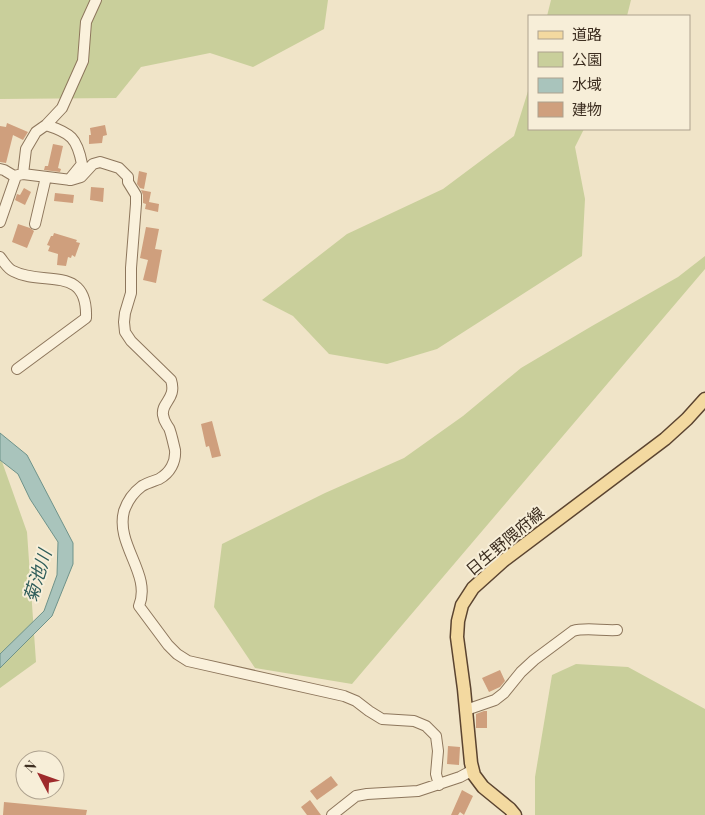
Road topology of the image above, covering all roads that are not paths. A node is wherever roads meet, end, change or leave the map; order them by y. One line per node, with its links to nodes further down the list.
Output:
1 (96, 0): 2 (street)
2 (46, 125): 4 (street); 6 (street)
3 (0, 169): 4 (street)
4 (20, 175): 5 (street); 7 (street)
5 (46, 177): 6 (street); 8 (street)
6 (69, 180): 15 (street)
7 (0, 222)
8 (35, 224)
9 (0, 257): 10 (street)
10 (17, 369)
11 (705, 399): 13 (main road, 日生野隈府線)
12 (617, 630): 13 (street)
13 (466, 710): 14 (main road, 日生野隈府線)
14 (473, 770): 15 (street); 17 (main road, 日生野隈府線)
15 (439, 785): 16 (street)
16 (332, 815)
17 (516, 815)

